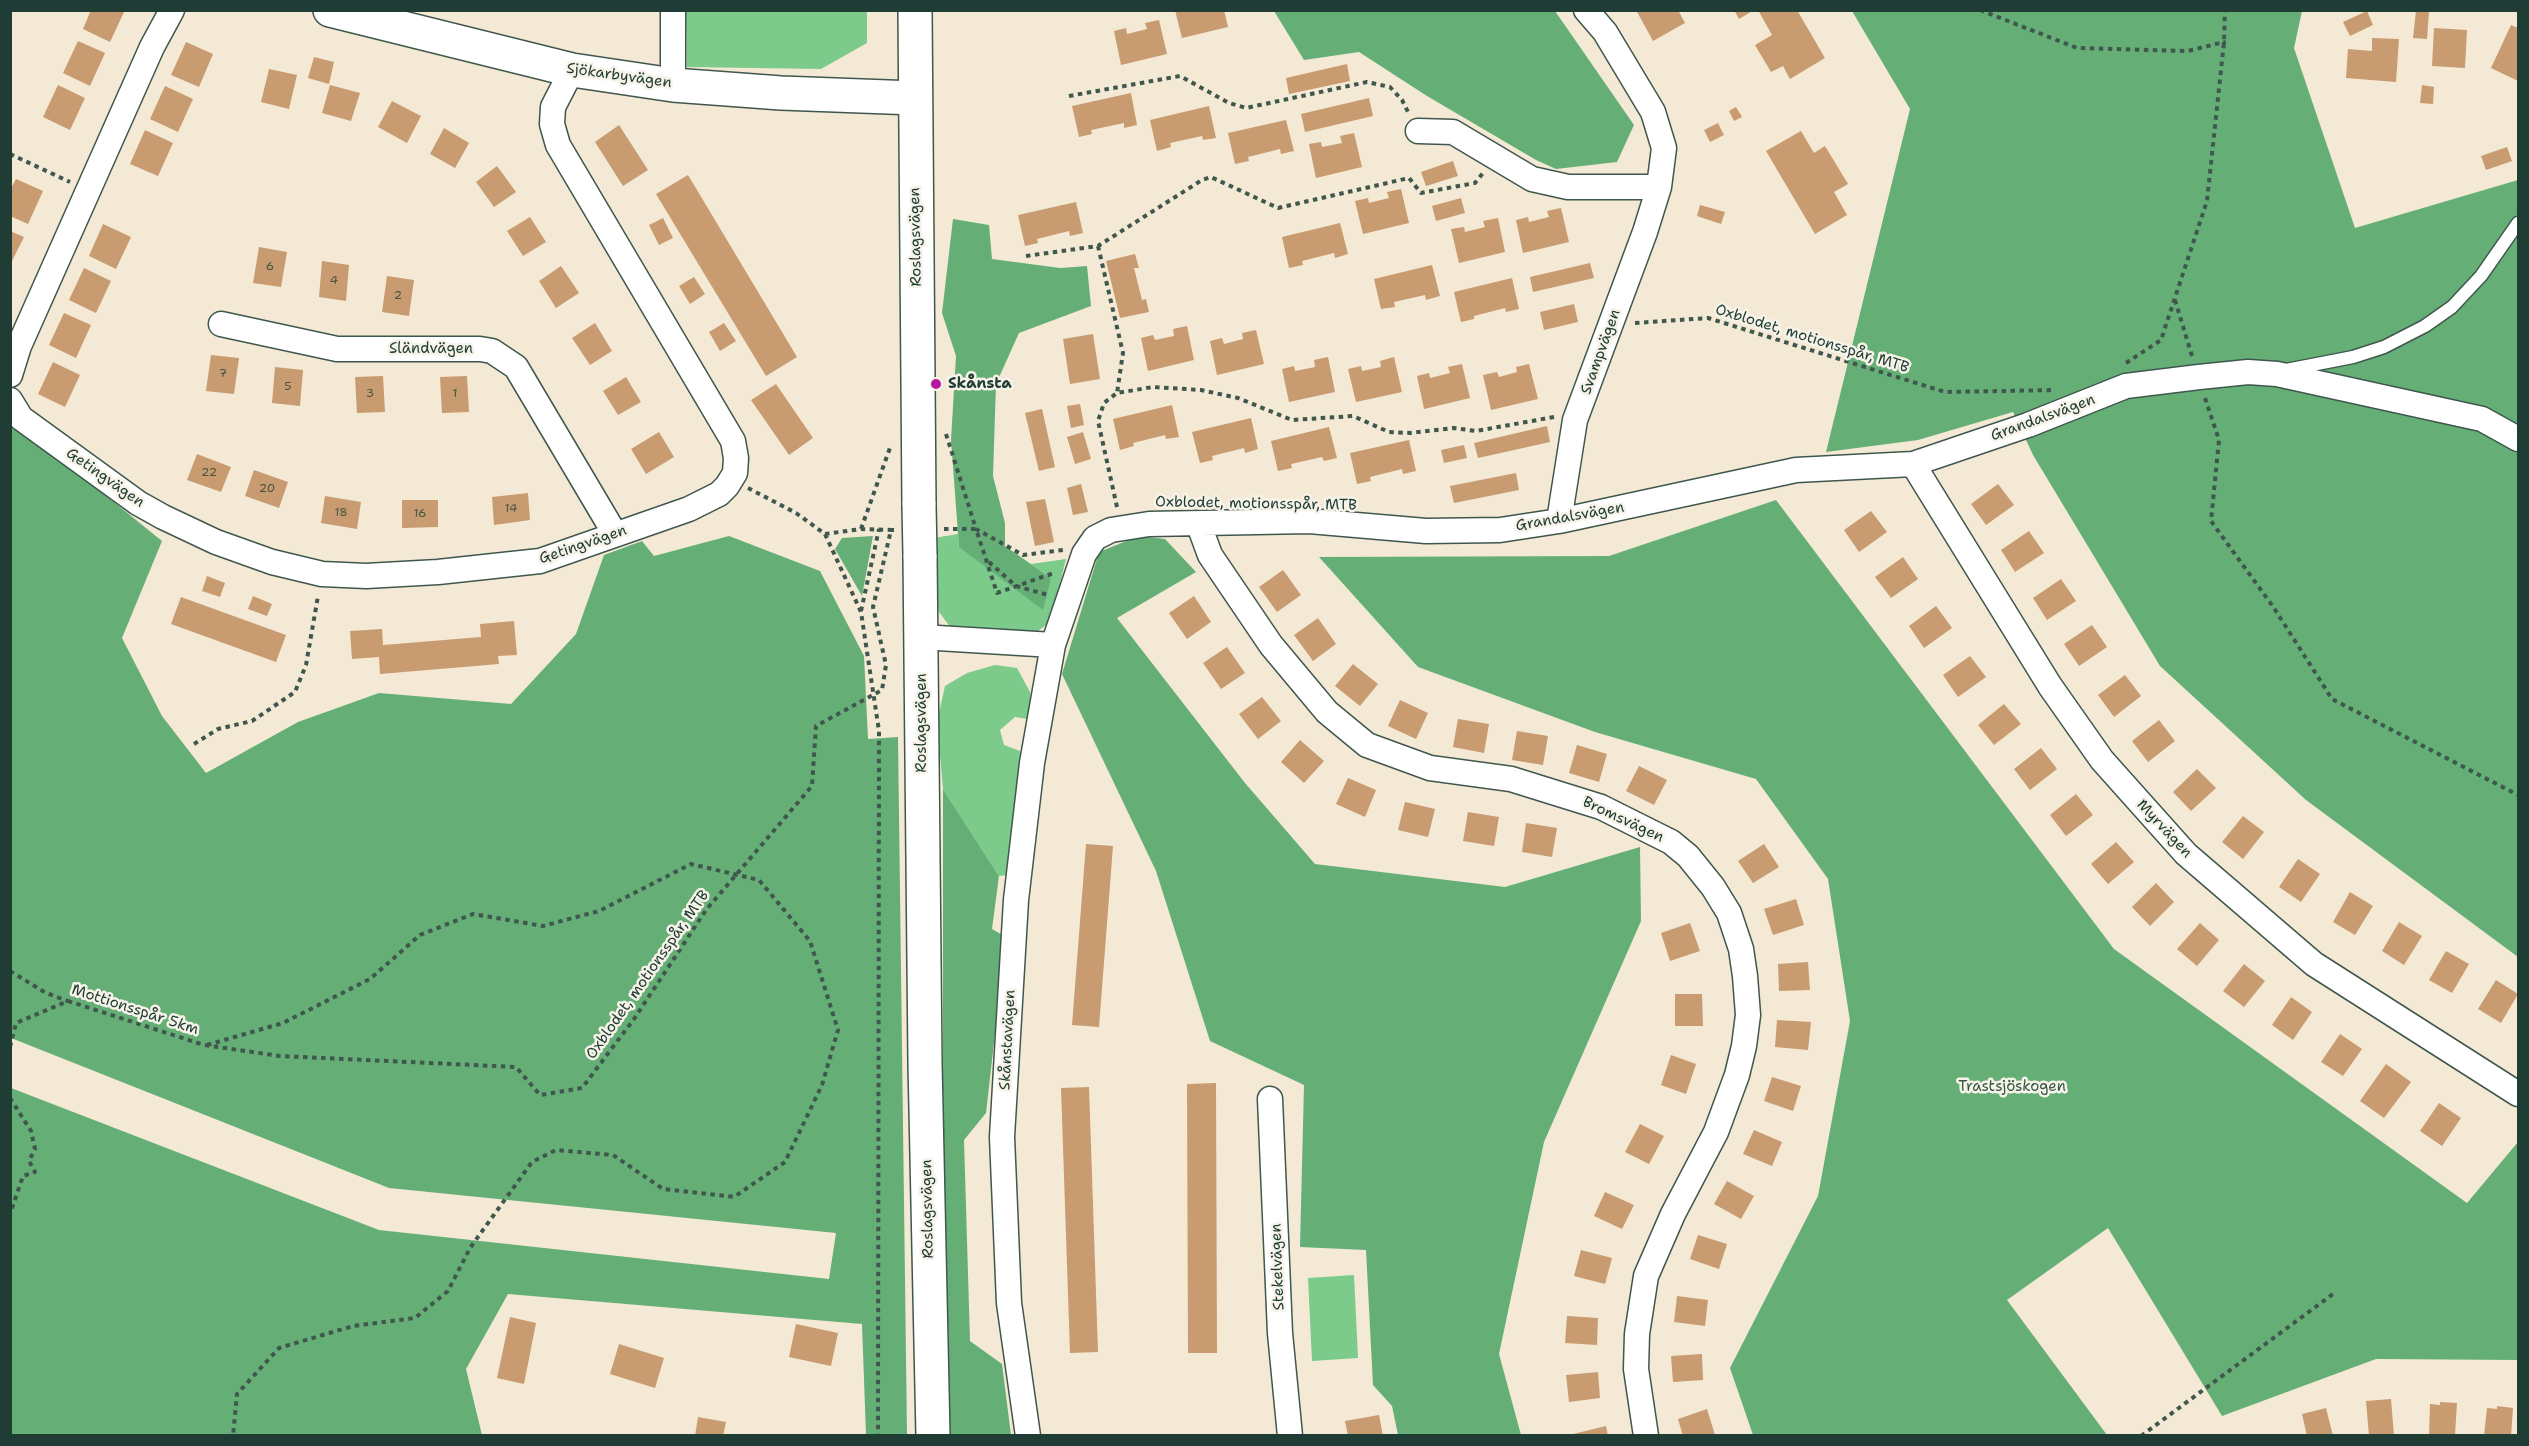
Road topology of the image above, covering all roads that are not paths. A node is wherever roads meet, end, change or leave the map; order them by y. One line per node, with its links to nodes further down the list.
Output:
1 (172, 10): 14 (street)
2 (330, 10): 6 (main road, Sjökarbyvägen)
3 (673, 10): 7 (street)
4 (915, 10): 8 (main road, Roslagsvägen)
5 (1586, 10): 10 (street, Svampvägen)
6 (572, 70): 7 (main road, Sjökarbyvägen); 20 (street, Getingvägen)
7 (673, 85): 8 (main road, Sjökarbyvägen)
8 (915, 98): 21 (main road, Roslagsvägen)
9 (1418, 131): 10 (street)
10 (1659, 187): 18 (street, Svampvägen)
11 (2518, 224): 13 (lane, Grandalsvägen)
12 (221, 324): 20 (street, Sländvägen)
13 (2277, 374): 16 (street, Grandalsvägen); 17 (street, Grandalsvägen)
14 (10, 375)
15 (10, 400): 20 (street, Getingvägen)
16 (2518, 439)
17 (1913, 464): 18 (street, Grandalsvägen); 23 (street, Myrvägen)
18 (1558, 521): 19 (street, Grandalsvägen)
19 (1199, 525): 22 (street, Grandalsvägen); 28 (street, Bromsvägen)
20 (615, 534)
21 (921, 638): 22 (street); 25 (main road, Roslagsvägen)
22 (1053, 645): 26 (street, Skånstavägen)
23 (2518, 1094)
24 (1270, 1099): 27 (street, Stekelvägen)
25 (933, 1436)
26 (1028, 1436)
27 (1290, 1436)
28 (1646, 1436)

